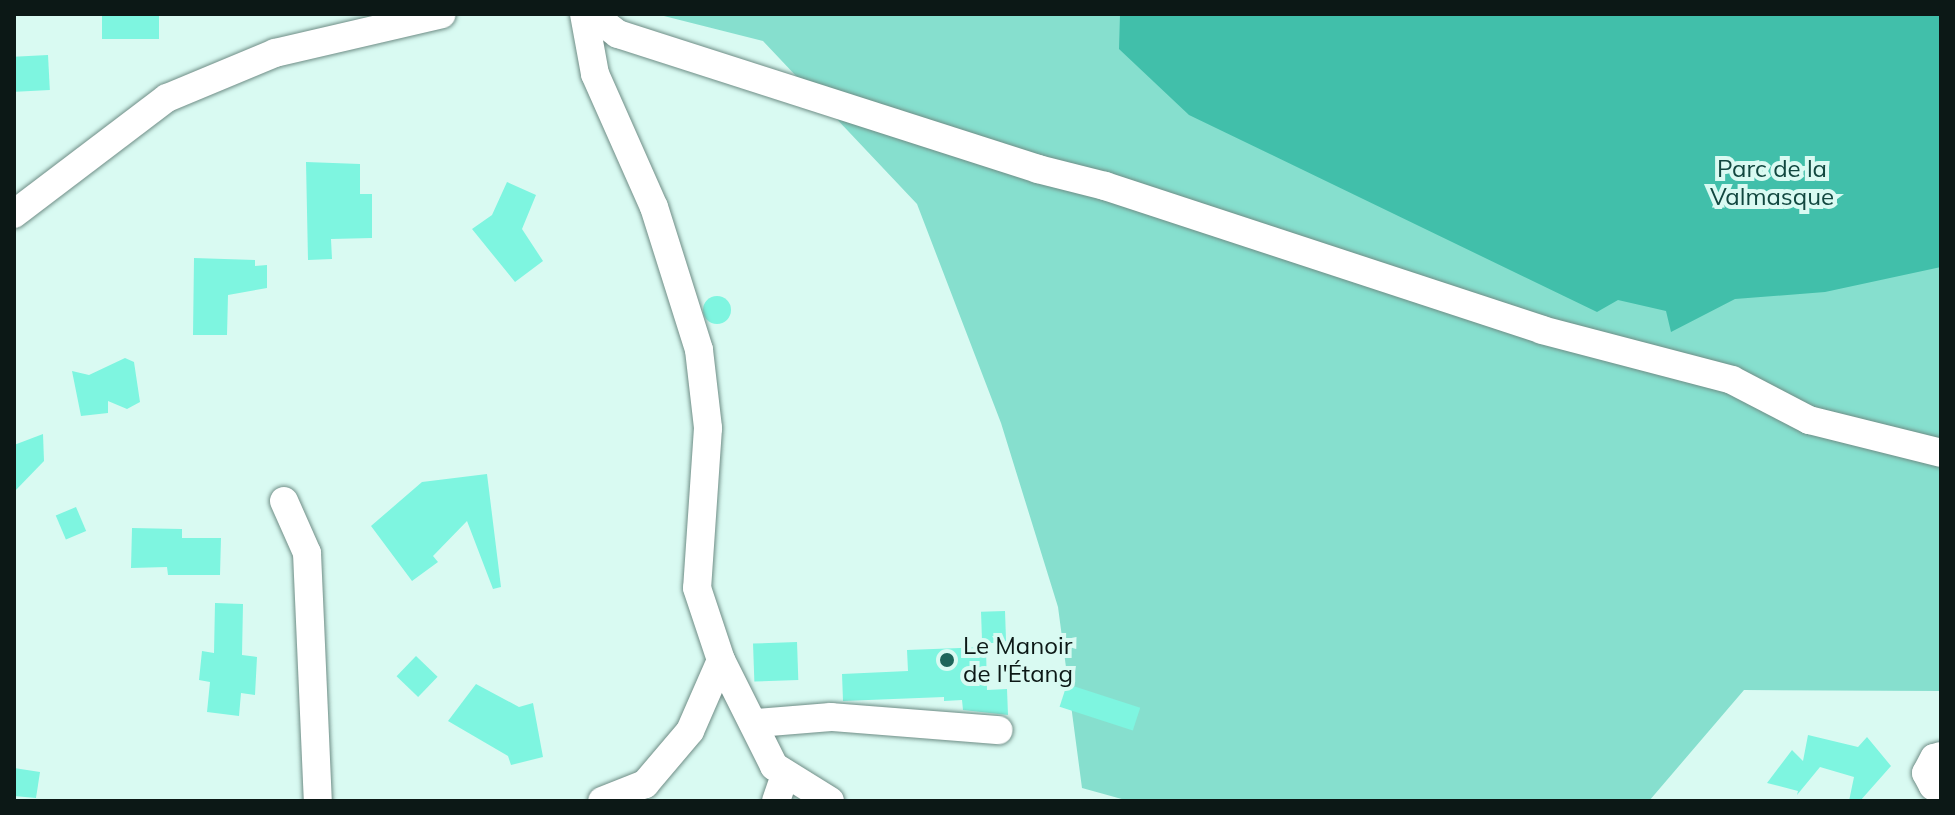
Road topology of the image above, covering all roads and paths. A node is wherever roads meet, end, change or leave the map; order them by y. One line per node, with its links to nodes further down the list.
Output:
1 (442, 14): 4 (street)
2 (584, 14): 7 (street)
3 (592, 14): 5 (street)
4 (14, 214)
5 (1941, 453)
6 (284, 501): 13 (street)
7 (721, 660): 8 (street); 14 (street)
8 (757, 723): 9 (street); 12 (street)
9 (998, 730)
10 (1941, 756): 11 (street)
11 (1941, 787)
12 (780, 788): 15 (street)
13 (318, 801)
14 (602, 801)
15 (830, 801)

